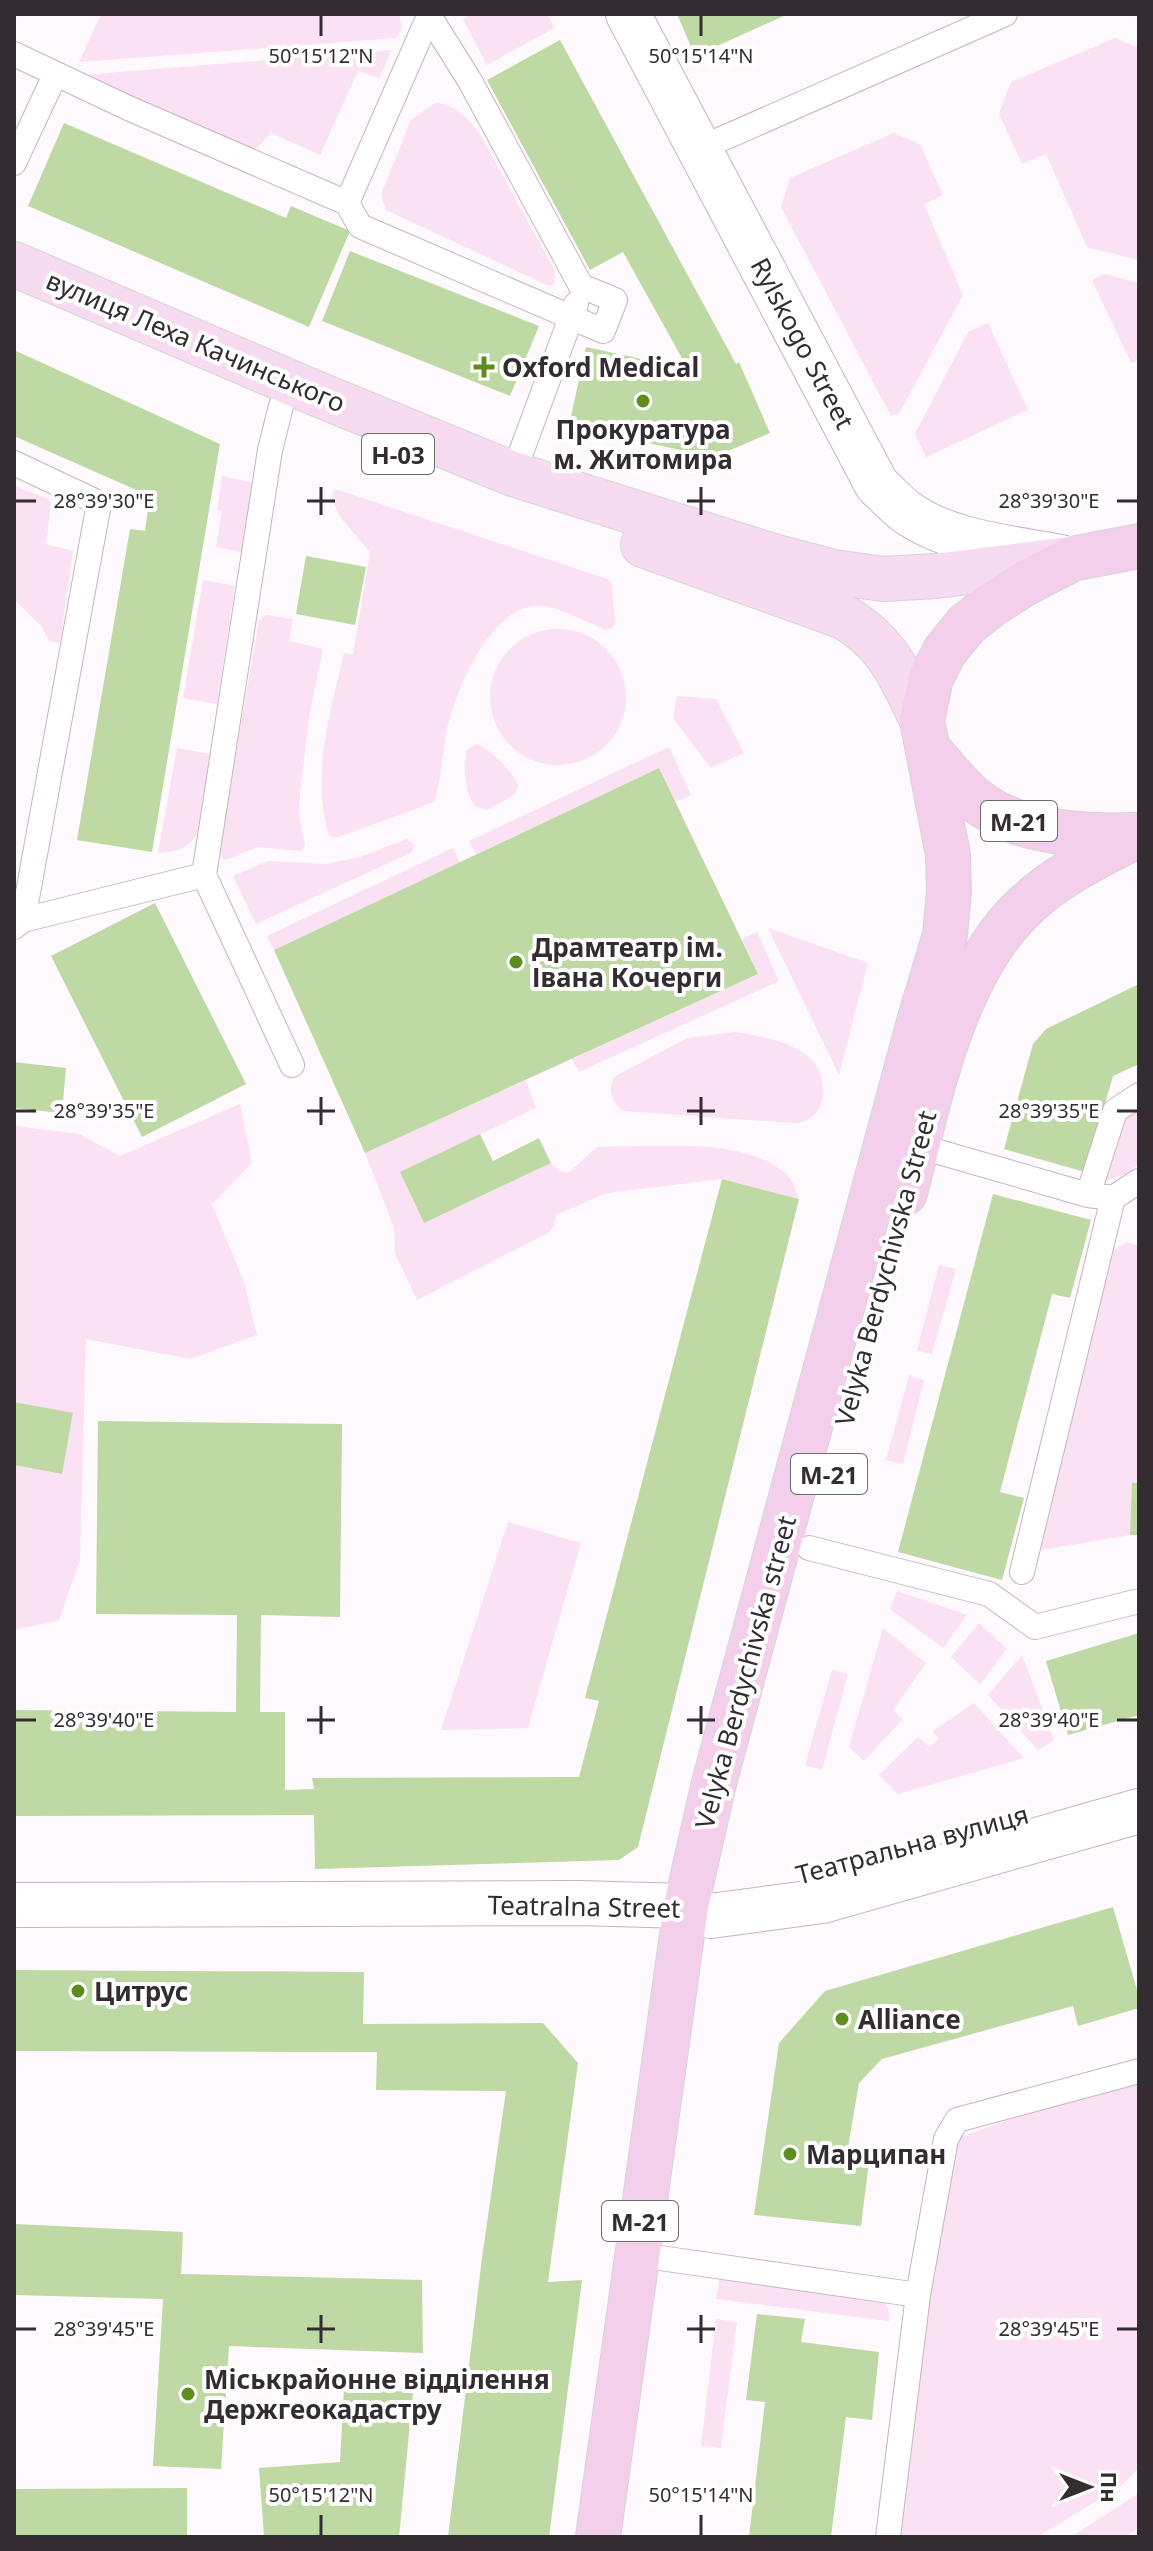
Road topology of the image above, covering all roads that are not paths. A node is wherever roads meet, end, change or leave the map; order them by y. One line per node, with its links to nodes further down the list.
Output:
1 (628, 14): 6 (street, Rylskogo Street)
2 (1005, 14): 6 (lane)
3 (429, 15): 8 (lane); 10 (lane)
4 (14, 54): 5 (lane)
5 (55, 75): 7 (lane); 8 (lane)
6 (699, 149): 17 (street, Rylskogo Street)
7 (14, 163)
8 (347, 203): 12 (lane)
9 (14, 264): 15 (main road, вулиця Леха Качинського / Н-03)
10 (581, 286): 12 (lane); 12 (lane)
11 (14, 290): 13 (main road, вулиця Леха Качинського / Н-03)
12 (573, 318): 15 (lane)
13 (281, 406): 18 (main road, вулиця Леха Качинського / Н-03); 20 (lane)
14 (14, 463): 21 (lane)
15 (513, 474): 17 (main road, вулиця Леха Качинського / Н-03)
16 (1139, 546): 17 (highway, М-21)
17 (1072, 559): 18 (highway, М-21)
18 (924, 733): 19 (highway, М-21); 33 (highway, Velyka Berdychivska street / М-21)
19 (1139, 835): 24 (highway, Velyka Berdychivska Street / М-21)
20 (204, 875): 21 (lane); 22 (lane)
21 (19, 924)
22 (292, 1065)
23 (1139, 1095): 26 (lane)
24 (918, 1146): 26 (lane); 28 (highway, Velyka Berdychivska Street / М-21)
25 (1139, 1181): 27 (lane)
26 (1088, 1195): 27 (lane)
27 (1113, 1198): 29 (lane)
28 (809, 1548): 30 (lane); 33 (highway, Velyka Berdychivska Street / М-21)
29 (1022, 1572)
30 (1139, 1601)
31 (1139, 1784): 33 (street, Театральна вулиця)
32 (1139, 1811): 33 (street, Teatralna Street)
33 (705, 1904): 34 (street, Teatralna Street); 36 (highway, М-21); 38 (highway, Velyka Berdychivska Street / М-21)
34 (14, 1905)
35 (1139, 2071): 37 (lane)
36 (660, 2258): 37 (lane); 39 (highway, М-21)
37 (918, 2295): 40 (lane)
38 (598, 2537)
39 (621, 2537)
40 (888, 2537)

